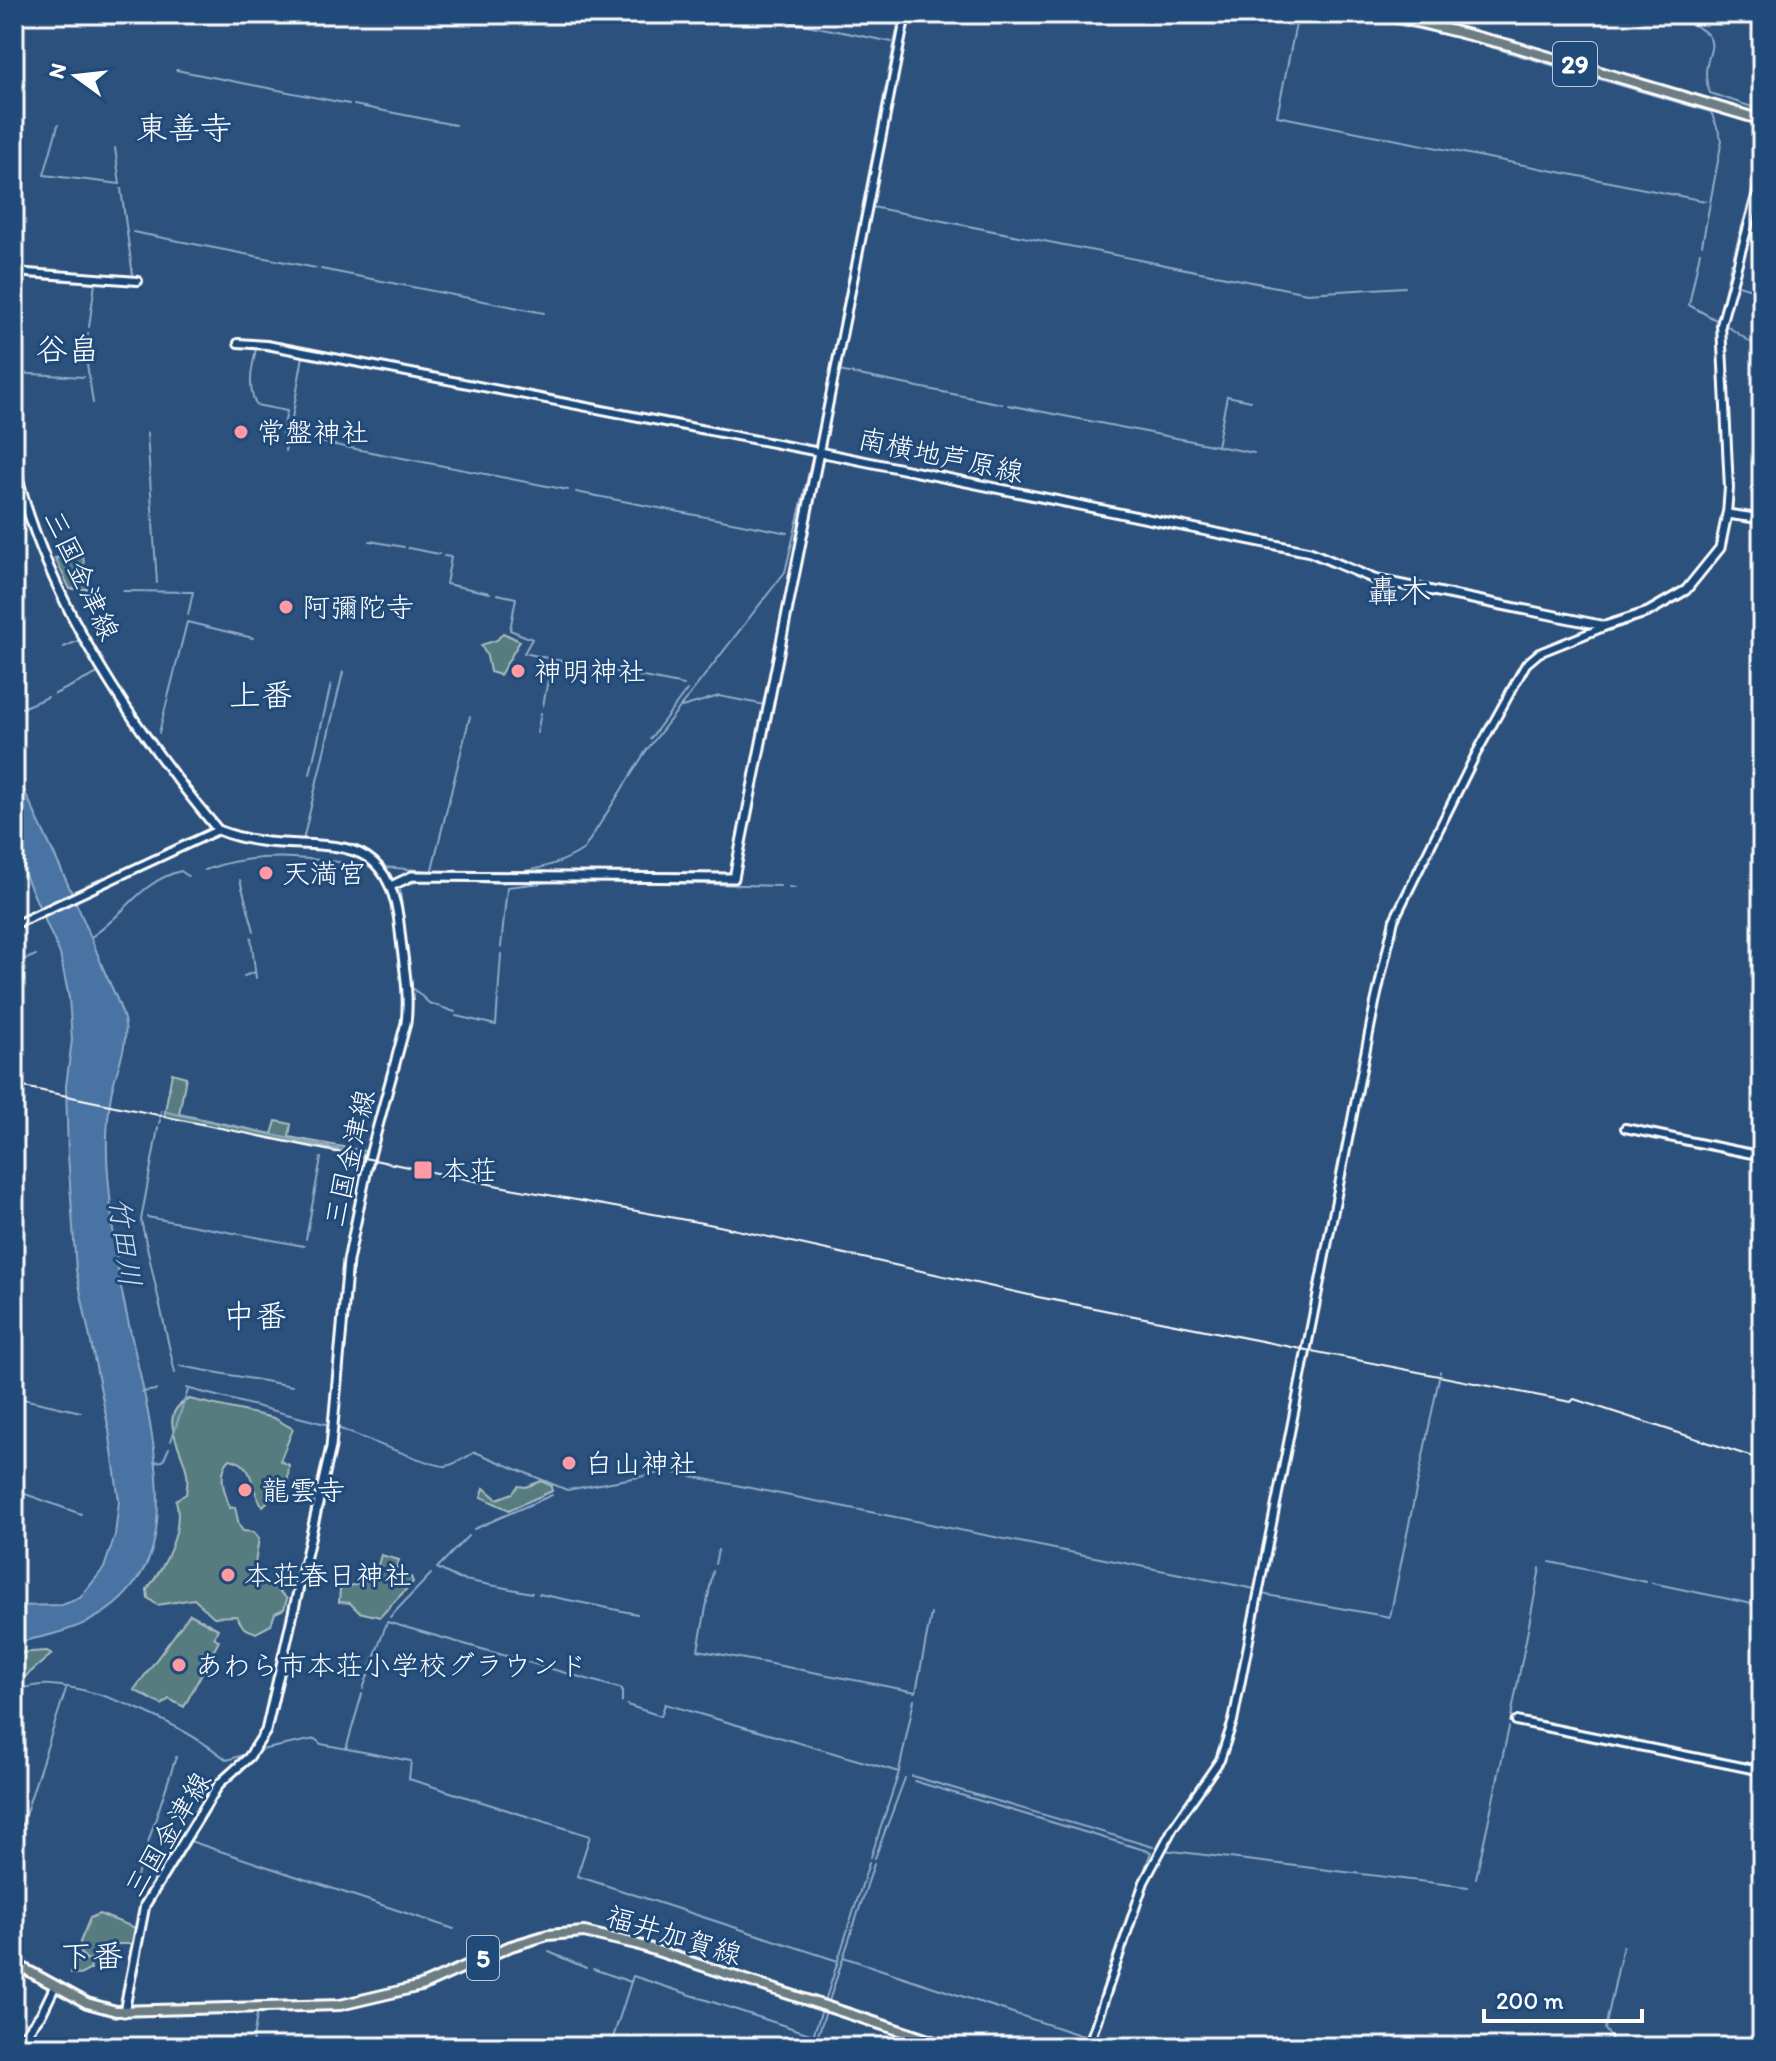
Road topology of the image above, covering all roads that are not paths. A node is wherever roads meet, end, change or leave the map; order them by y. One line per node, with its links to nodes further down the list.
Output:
1 (906, 14): 8 (street)
2 (1386, 14): 3 (main road, 29)
3 (1762, 120)
4 (1762, 175): 10 (street)
5 (14, 272): 6 (street)
6 (138, 281)
7 (238, 343): 8 (street)
8 (814, 452): 12 (main road, 南横地芦原線); 14 (main road, 南横地芦原線)
9 (14, 461): 13 (main road, 三国金津線)
10 (1727, 514): 11 (main road); 12 (main road, 南横地芦原線)
11 (1762, 519)
12 (1605, 626): 25 (street)
13 (218, 830): 14 (main road, 三国金津線); 15 (street)
14 (391, 886): 22 (main road, 三国金津線)
15 (14, 925)
16 (1625, 1128): 17 (street)
17 (1762, 1156)
18 (1516, 1721): 19 (street)
19 (1762, 1771)
20 (14, 1963): 21 (main road, 福井加賀線 / 5)
21 (55, 1986): 22 (main road, 福井加賀線 / 5); 23 (main road)
22 (124, 2012): 24 (main road, 福井加賀線 / 5)
23 (15, 2047)
24 (950, 2047)
25 (1088, 2047)

